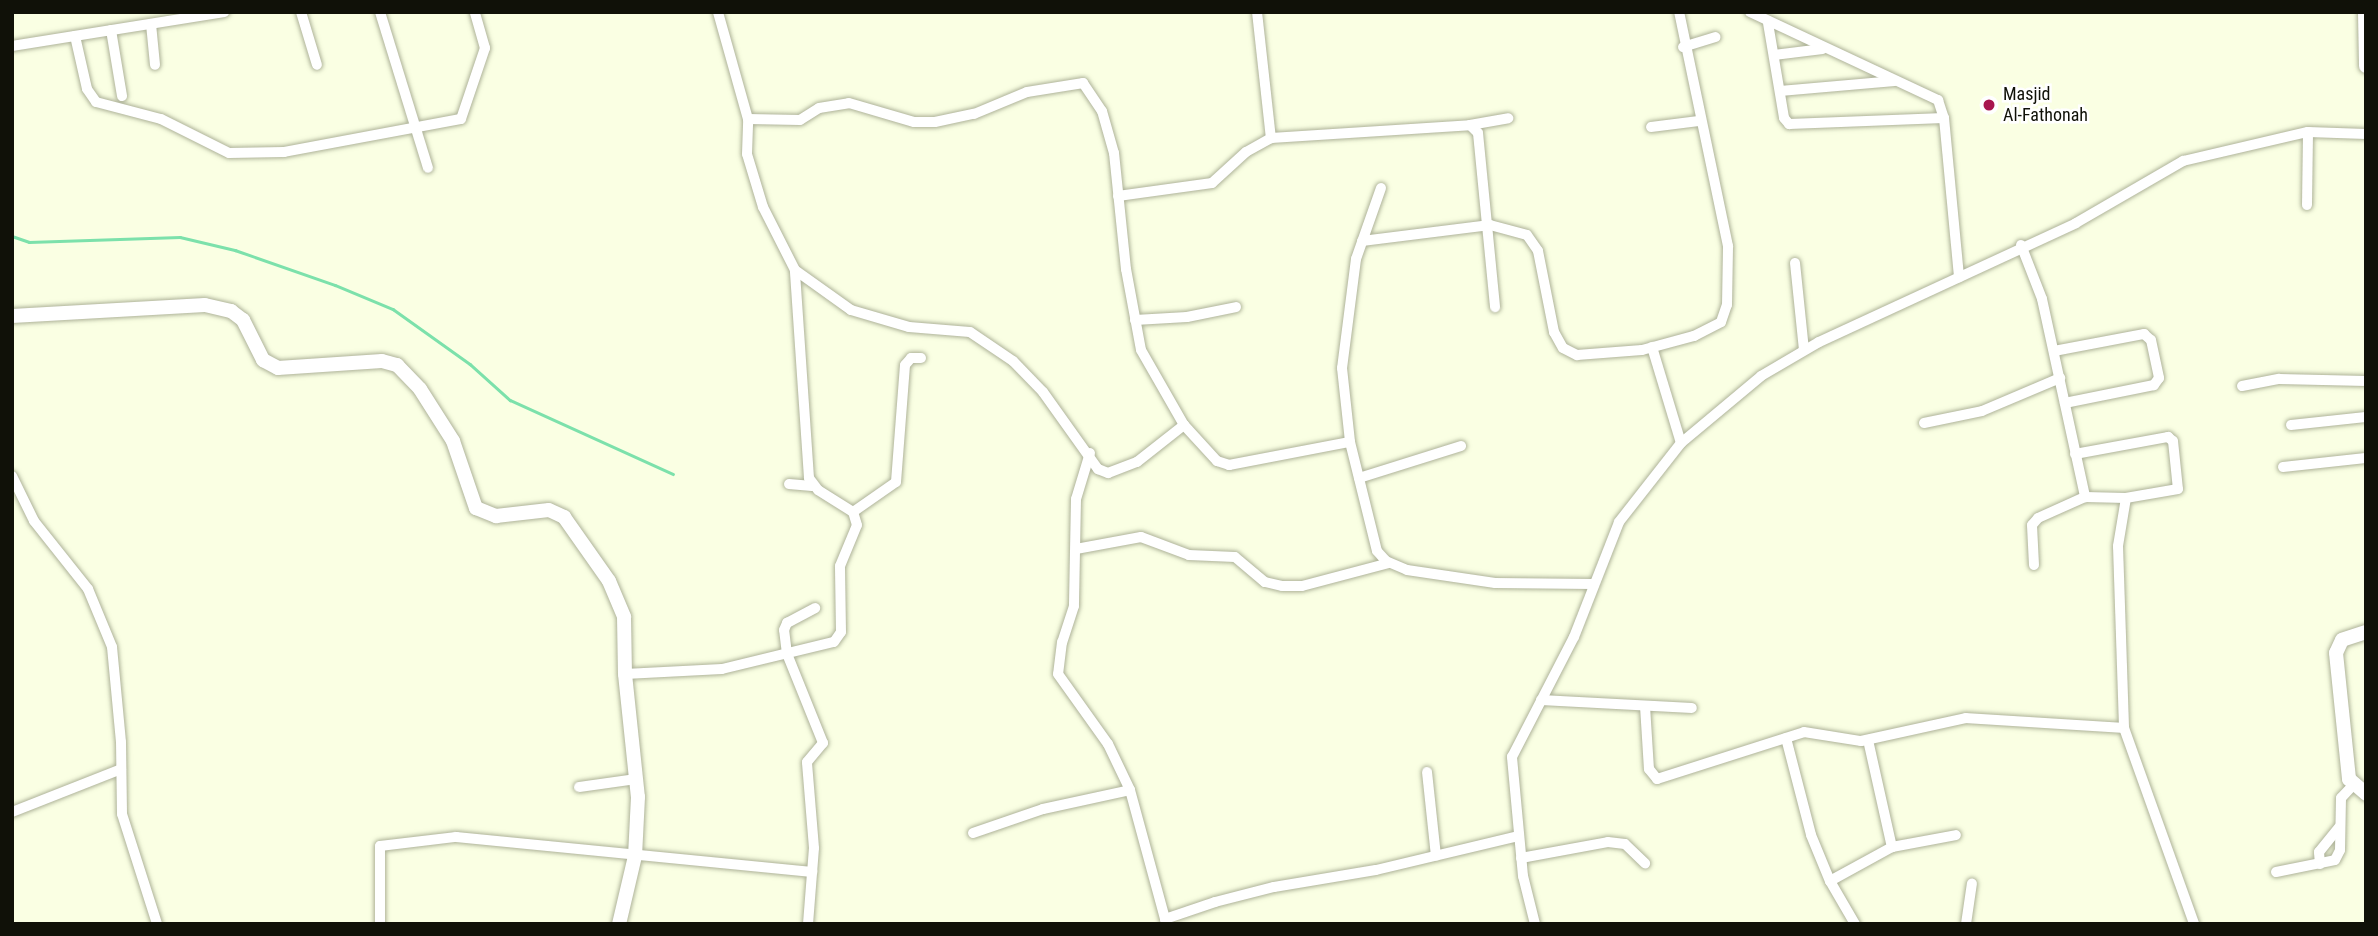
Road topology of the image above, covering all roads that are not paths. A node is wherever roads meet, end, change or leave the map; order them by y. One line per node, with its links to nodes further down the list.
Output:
1 (224, 12): 11 (street)
2 (301, 12): 20 (street)
3 (380, 12): 31 (street)
4 (475, 12): 31 (street)
5 (718, 12): 27 (street)
6 (1257, 12): 34 (street)
7 (1679, 12): 16 (street)
8 (1750, 12): 10 (street)
9 (2365, 12): 21 (street)
10 (1768, 23): 17 (street); 18 (street)
11 (150, 24): 12 (street); 19 (street)
12 (111, 30): 13 (street); 24 (street)
13 (75, 36): 15 (street); 31 (street)
14 (1716, 37): 16 (street)
15 (12, 46)
16 (1683, 47): 28 (street)
17 (1826, 49): 18 (street); 22 (street)
18 (1774, 55): 23 (street)
19 (155, 65)
20 (317, 65)
21 (2366, 66)
22 (1898, 81): 23 (street); 26 (street)
23 (1780, 91): 26 (street)
24 (122, 96)
25 (1508, 118): 29 (street)
26 (1944, 118): 44 (street)
27 (748, 119): 37 (street); 43 (street)
28 (1699, 121): 30 (street); 49 (street)
29 (1470, 125): 34 (street); 39 (street)
30 (1651, 127)
31 (415, 129): 35 (street)
32 (2308, 132): 33 (street); 38 (street); 41 (street)
33 (2366, 134)
34 (1271, 138): 37 (street)
35 (428, 168)
36 (1381, 188): 40 (street)
37 (1118, 196): 48 (street)
38 (2306, 205)
39 (1490, 225): 40 (street); 46 (street); 49 (street)
40 (1362, 241): 61 (street)
41 (2021, 246): 44 (street); 51 (street)
42 (1795, 263): 50 (street)
43 (794, 270): 64 (street); 71 (street)
44 (1959, 277): 50 (street)
45 (1236, 307): 48 (street)
46 (1495, 307)
47 (12, 317): 82 (street)
48 (1135, 320): 59 (street)
49 (1652, 347): 62 (street)
50 (1804, 350): 62 (street)
51 (2054, 351): 53 (street); 56 (street)
52 (921, 358): 74 (street)
53 (2060, 378): 56 (street); 58 (street)
54 (2366, 381): 55 (street)
55 (2242, 386)
56 (2065, 402): 65 (street)
57 (2366, 417): 60 (street)
58 (1924, 423)
59 (1184, 425): 61 (street); 64 (street)
60 (2291, 425)
61 (1350, 442): 69 (street)
62 (1681, 443): 78 (street)
63 (1461, 446): 69 (street)
64 (1090, 453): 75 (street)
65 (2075, 454): 72 (street); 73 (street)
66 (2366, 458): 67 (street)
67 (2283, 467)
68 (12, 476): 89 (street)
69 (1359, 478): 76 (street)
70 (789, 484): 71 (street)
71 (812, 486): 74 (street)
72 (2085, 497): 73 (street); 77 (street)
73 (2126, 498): 86 (street)
74 (853, 512): 81 (street)
75 (1076, 549): 76 (street); 94 (street)
76 (1389, 563): 78 (street)
77 (2034, 565)
78 (1593, 584): 83 (street)
79 (815, 608): 81 (street)
80 (2366, 632): 92 (street)
81 (787, 654): 82 (street); 107 (street)
82 (625, 674): 91 (street)
83 (1541, 700): 84 (street); 100 (street)
84 (1645, 706): 85 (street); 87 (street)
85 (1692, 708)
86 (2124, 728): 88 (street); 119 (street)
87 (1786, 738): 88 (street); 109 (street)
88 (1868, 740): 101 (street)
89 (121, 769): 96 (street); 112 (street)
90 (1427, 772): 103 (street)
91 (636, 779): 93 (street); 102 (street)
92 (2353, 786): 95 (street); 97 (street)
93 (579, 787)
94 (1130, 790): 98 (street); 111 (street)
95 (2366, 794)
96 (12, 812)
97 (2339, 827): 106 (street); 106 (street)
98 (973, 833)
99 (1956, 835): 101 (street)
100 (1519, 836): 103 (street); 104 (street)
101 (1892, 847): 109 (street)
102 (635, 856): 107 (street); 113 (street); 114 (street)
103 (1436, 856): 111 (street)
104 (1521, 859): 105 (street); 116 (street)
105 (1645, 863)
106 (2320, 864): 108 (street)
107 (812, 872): 115 (street)
108 (2276, 872)
109 (1830, 881): 117 (street)
110 (1972, 883): 118 (street)
111 (1165, 921)
112 (157, 924)
113 (380, 924)
114 (619, 924)
115 (808, 924)
116 (1535, 924)
117 (1855, 924)
118 (1966, 924)
119 (2194, 924)

